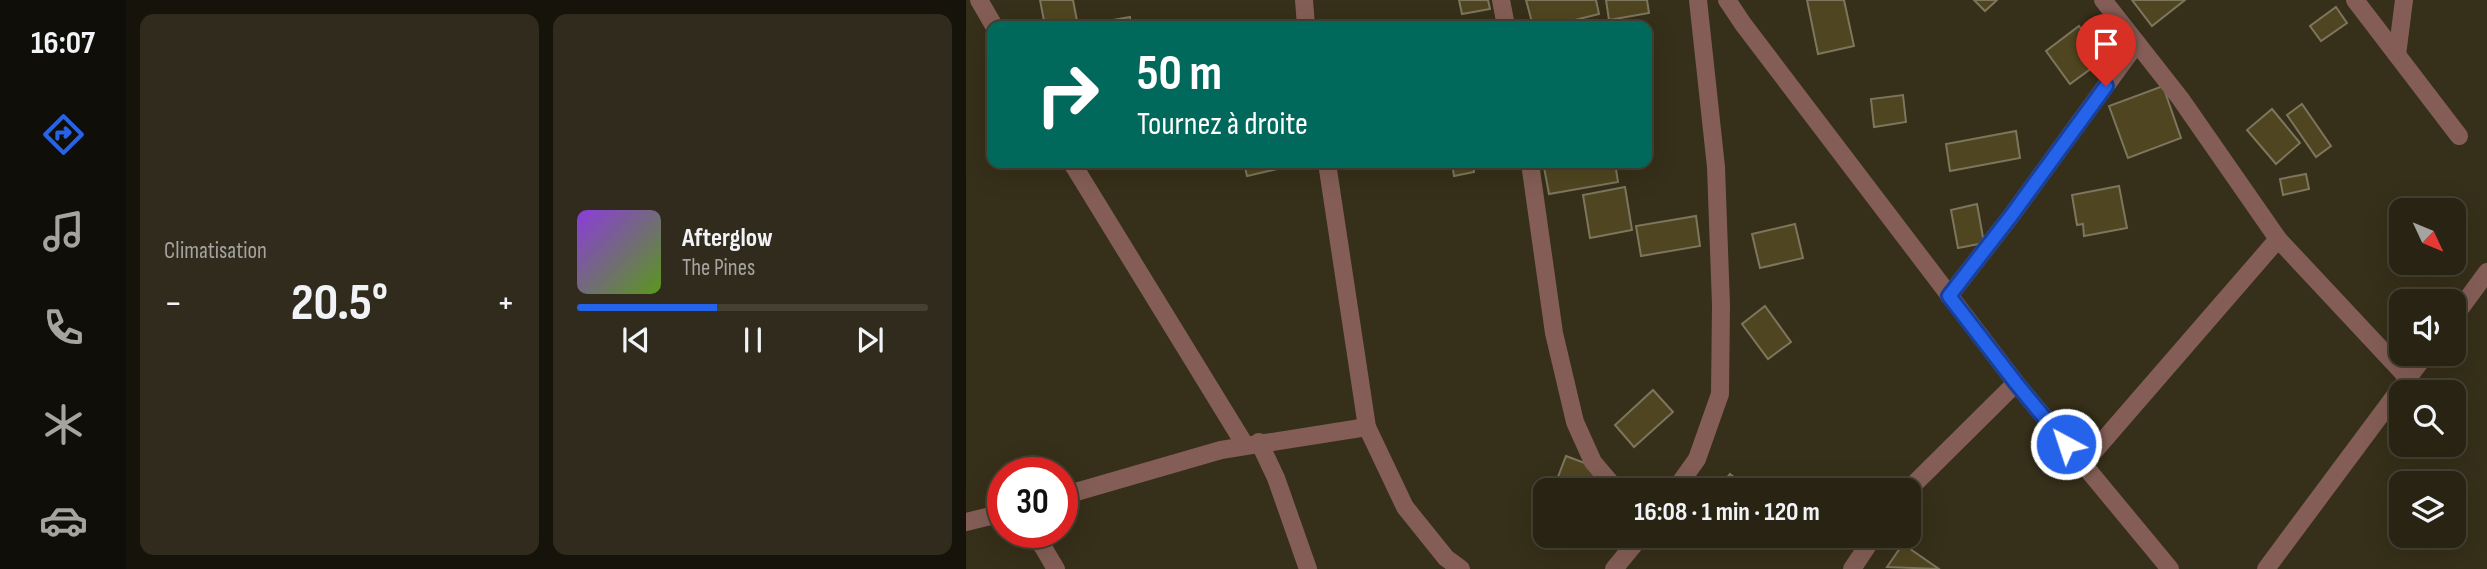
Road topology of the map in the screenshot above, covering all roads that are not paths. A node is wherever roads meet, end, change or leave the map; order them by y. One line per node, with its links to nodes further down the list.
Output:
1 (979, 0): 9 (street)
2 (1304, 0): 10 (street)
3 (1501, 0): 11 (street)
4 (1698, 0): 29 (street)
5 (1727, 0): 20 (street)
6 (2103, 0): 12 (street)
7 (2356, 0): 13 (street)
8 (2404, 0): 13 (street)
9 (991, 21)
10 (1306, 21)
11 (1505, 21)
12 (2137, 43): 18 (street); 20 (street)
13 (2397, 55): 14 (street)
14 (2459, 136)
15 (1075, 168): 26 (street)
16 (1328, 168): 25 (street)
17 (1531, 168): 28 (street)
18 (2278, 239): 23 (street); 27 (street)
19 (2487, 272): 21 (street)
20 (1949, 296): 24 (street)
21 (2466, 301)
22 (2417, 366): 23 (street)
23 (2408, 378): 43 (street)
24 (2016, 383): 27 (street); 30 (street)
25 (1367, 427): 26 (street); 39 (street)
26 (1252, 444): 31 (street); 38 (street)
27 (2083, 464): 42 (street)
28 (1607, 478)
29 (1684, 478)
30 (1920, 478)
31 (1078, 491)
32 (987, 517): 33 (street)
33 (966, 523)
34 (1044, 548): 37 (street)
35 (1631, 548): 40 (street)
36 (1866, 548): 41 (street)
37 (1056, 569)
38 (1308, 569)
39 (1461, 569)
40 (1614, 569)
41 (1852, 569)
42 (2170, 569)
43 (2266, 569)

